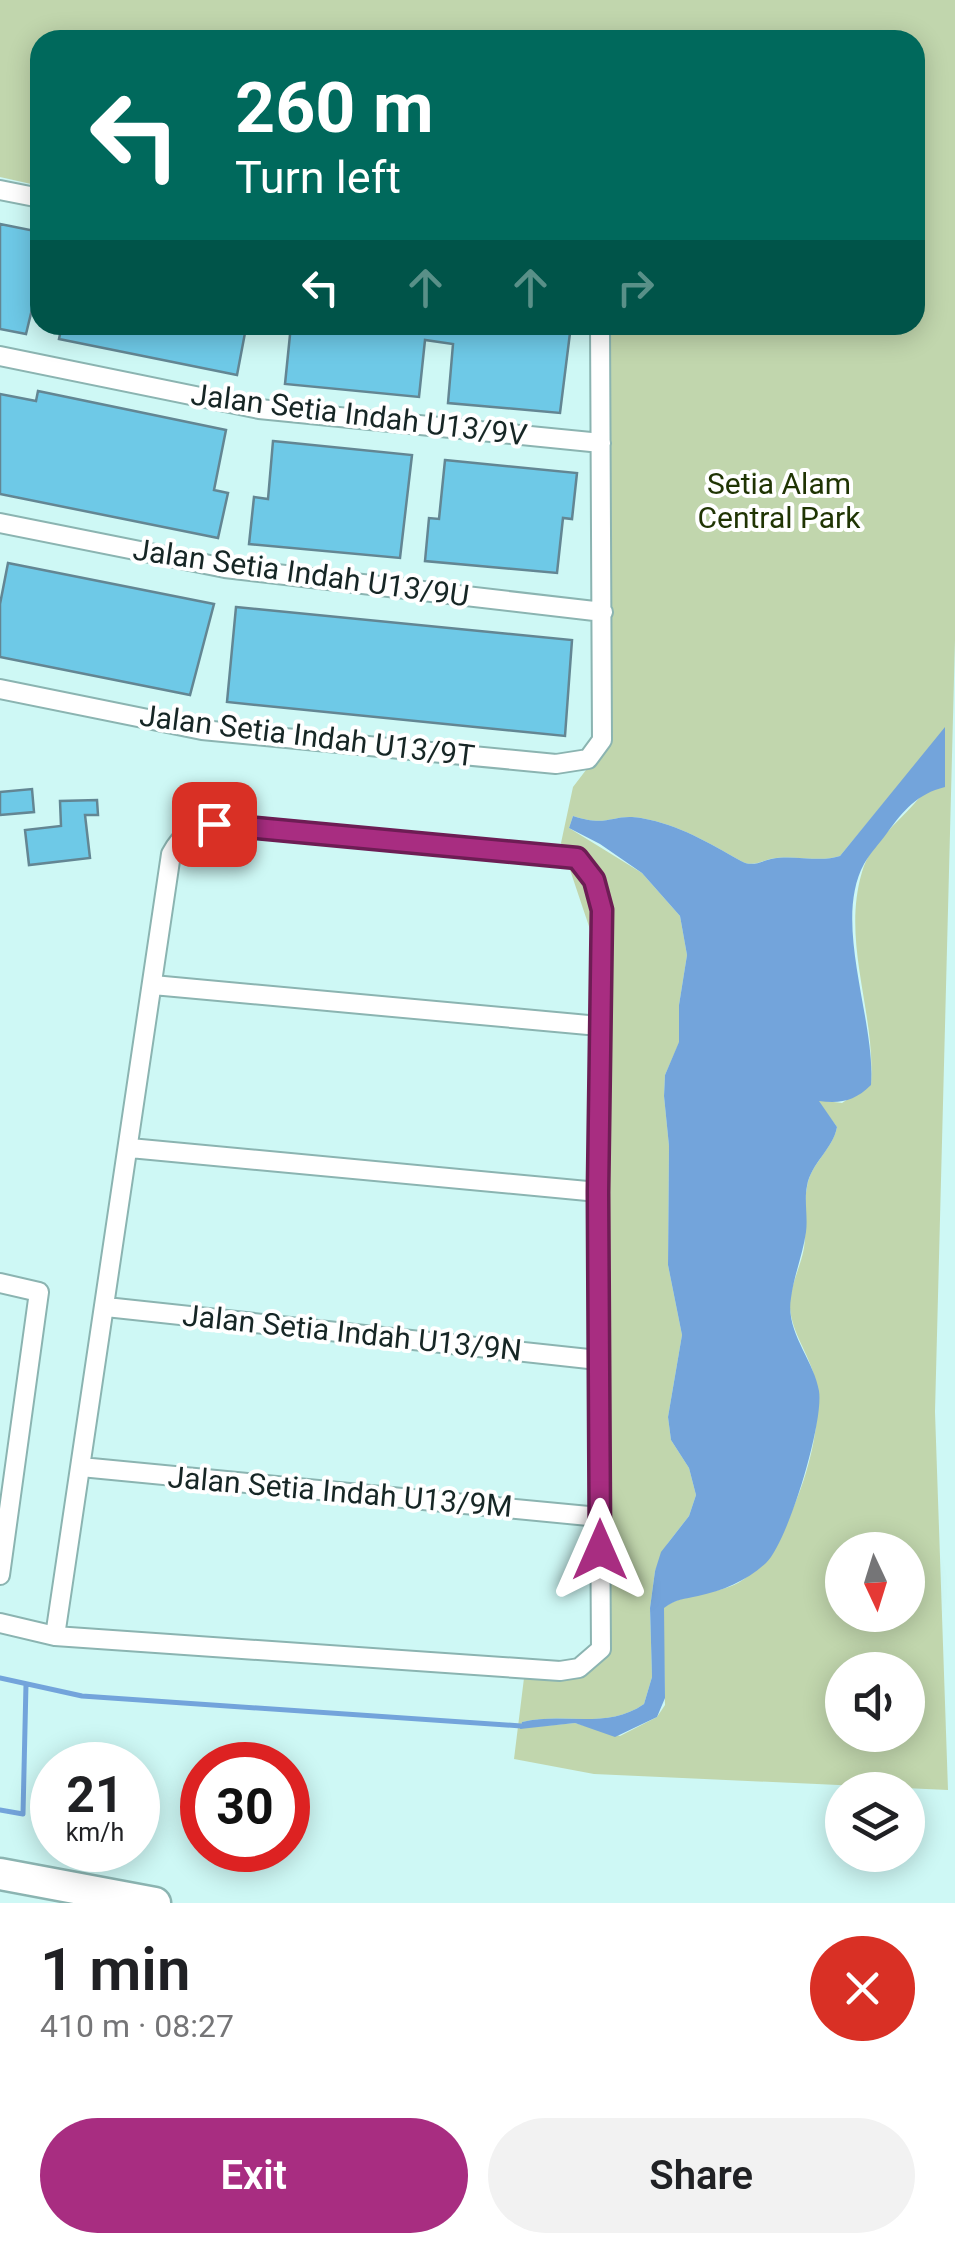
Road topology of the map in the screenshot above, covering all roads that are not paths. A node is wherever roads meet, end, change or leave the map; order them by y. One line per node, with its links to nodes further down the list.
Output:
1 (0, 190): 2 (street)
2 (30, 196)
3 (600, 335): 5 (street)
4 (0, 356): 5 (street, Jalan Setia Indah U13/9V)
5 (601, 443): 7 (street)
6 (0, 524): 7 (street, Jalan Setia Indah U13/9U)
7 (602, 612): 8 (street, Jalan Setia Indah U13/9T)
8 (0, 690)
9 (153, 985): 10 (street); 10 (street); 11 (street)
10 (599, 1026): 12 (street)
11 (130, 1148): 12 (street); 14 (street)
12 (598, 1192): 15 (street)
13 (0, 1284): 16 (street)
14 (106, 1306): 15 (street, Jalan Setia Indah U13/9N); 17 (street)
15 (598, 1360): 18 (street)
16 (8, 1454): 19 (street)
17 (81, 1467): 18 (street, Jalan Setia Indah U13/9M); 21 (street)
18 (599, 1517): 21 (street)
19 (0, 1575)
20 (0, 1623): 21 (street)
21 (54, 1636)
22 (0, 1874): 23 (highway)
23 (155, 1903)

